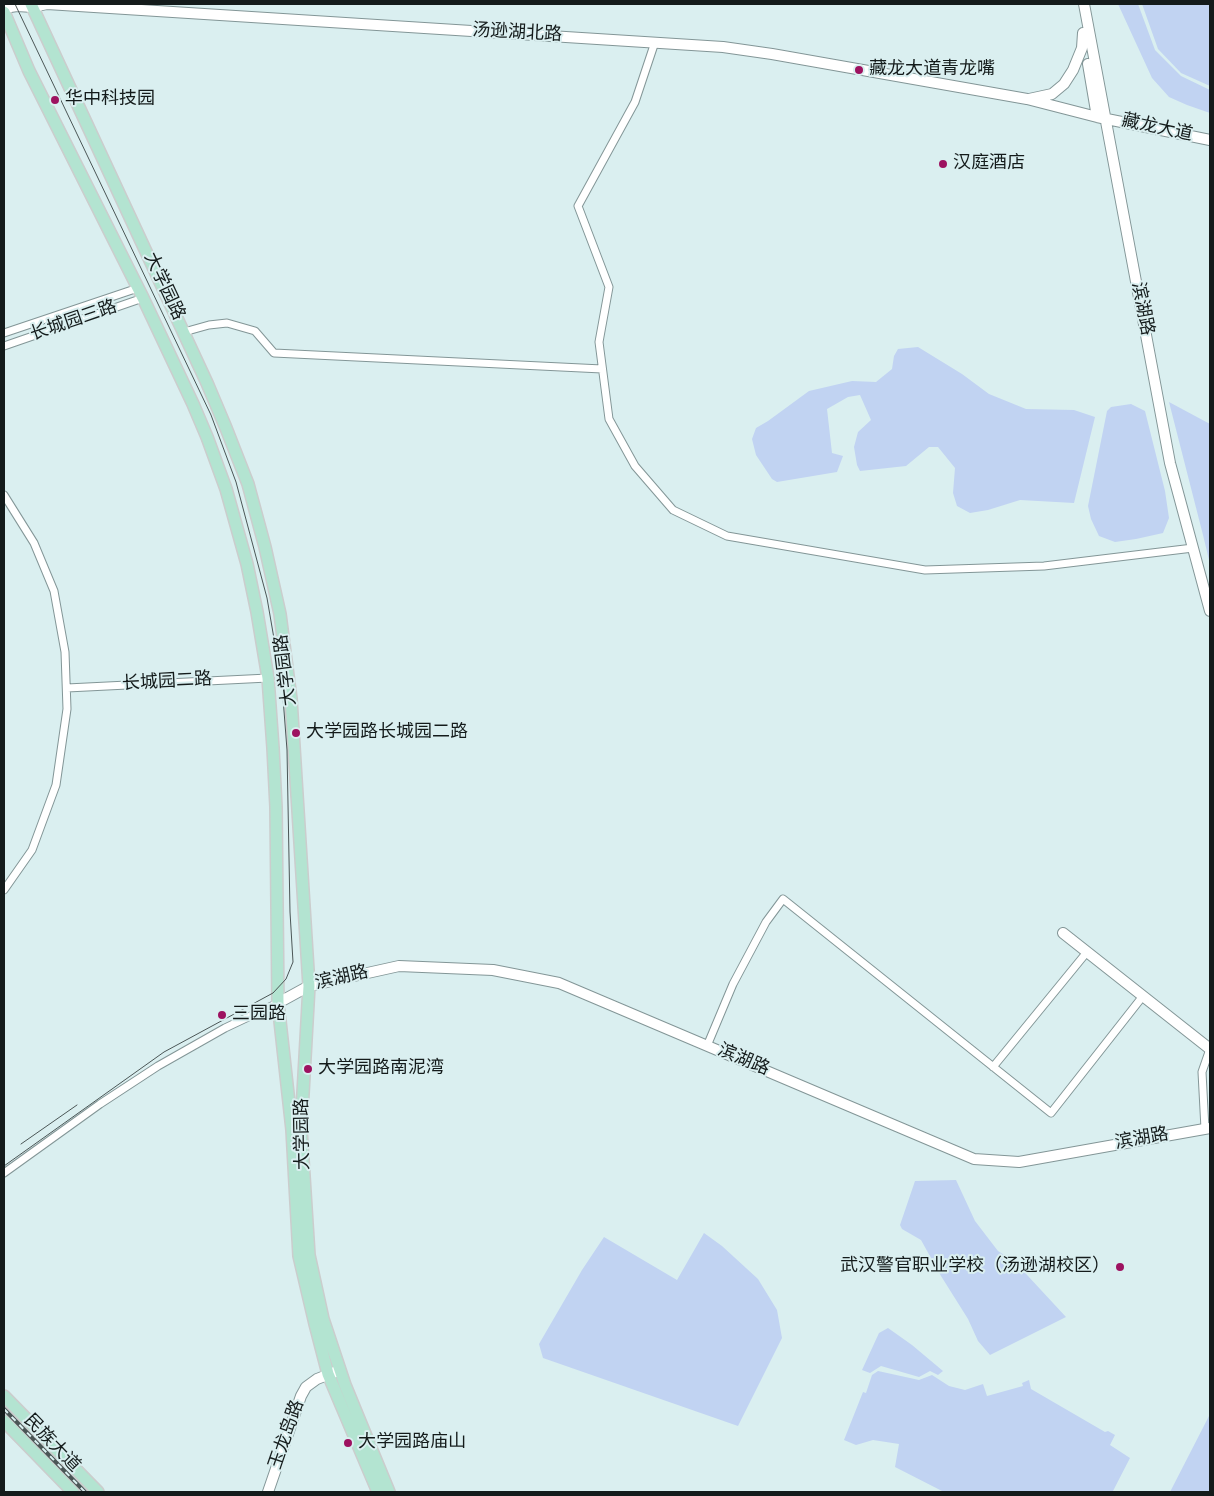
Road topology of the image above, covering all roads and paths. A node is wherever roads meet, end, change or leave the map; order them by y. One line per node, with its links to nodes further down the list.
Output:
1 (1078, 4): 6 (street, 滨湖路)
2 (1084, 4): 9 (street, 滨湖路)
3 (32, 5): 4 (street, 汤逊湖北路); 7 (street, 汤逊湖北路); 12 (main road, 大学园路)
4 (4, 8)
5 (4, 12): 11 (main road, 大学园路)
6 (1083, 33): 8 (street, 汤逊湖北路); 9 (street, 滨湖路)
7 (655, 42): 8 (street, 汤逊湖北路); 15 (street)
8 (1027, 99): 9 (street, 汤逊湖北路)
9 (1101, 118): 10 (street, 藏龙大道); 17 (street, 滨湖路)
10 (1210, 140)
11 (141, 293): 13 (street, 长城园三路); 14 (street, 长城园三路); 19 (main road, 大学园路)
12 (184, 332): 15 (street); 24 (main road, 大学园路)
13 (4, 333)
14 (4, 346)
15 (602, 369): 17 (street)
16 (4, 495): 20 (street)
17 (1193, 548): 18 (street, 滨湖路)
18 (1210, 611)
19 (268, 678): 20 (street, 长城园二路); 26 (main road, 大学园路)
20 (67, 688): 21 (street)
21 (4, 890)
22 (1063, 932): 23 (street)
23 (1087, 952): 25 (street); 29 (street)
24 (309, 986): 26 (street, 滨湖路); 27 (street, 滨湖路); 32 (main road, 大学园路)
25 (1144, 996): 28 (street); 29 (street)
26 (278, 1004): 31 (street); 33 (main road, 大学园路)
27 (707, 1046): 29 (street); 30 (street, 滨湖路)
28 (1210, 1049): 30 (street)
29 (994, 1067)
30 (1208, 1129)
31 (4, 1173)
32 (340, 1370): 33 (street, 玉龙岛路); 40 (main road, 大学园路)
33 (328, 1374): 38 (street, 玉龙岛路); 39 (main road, 大学园路)
34 (4, 1396): 37 (main road, 民族大道)
35 (4, 1421): 36 (main road, 民族大道)
36 (72, 1492)
37 (98, 1492)
38 (268, 1492)
39 (378, 1492)
40 (389, 1492)

